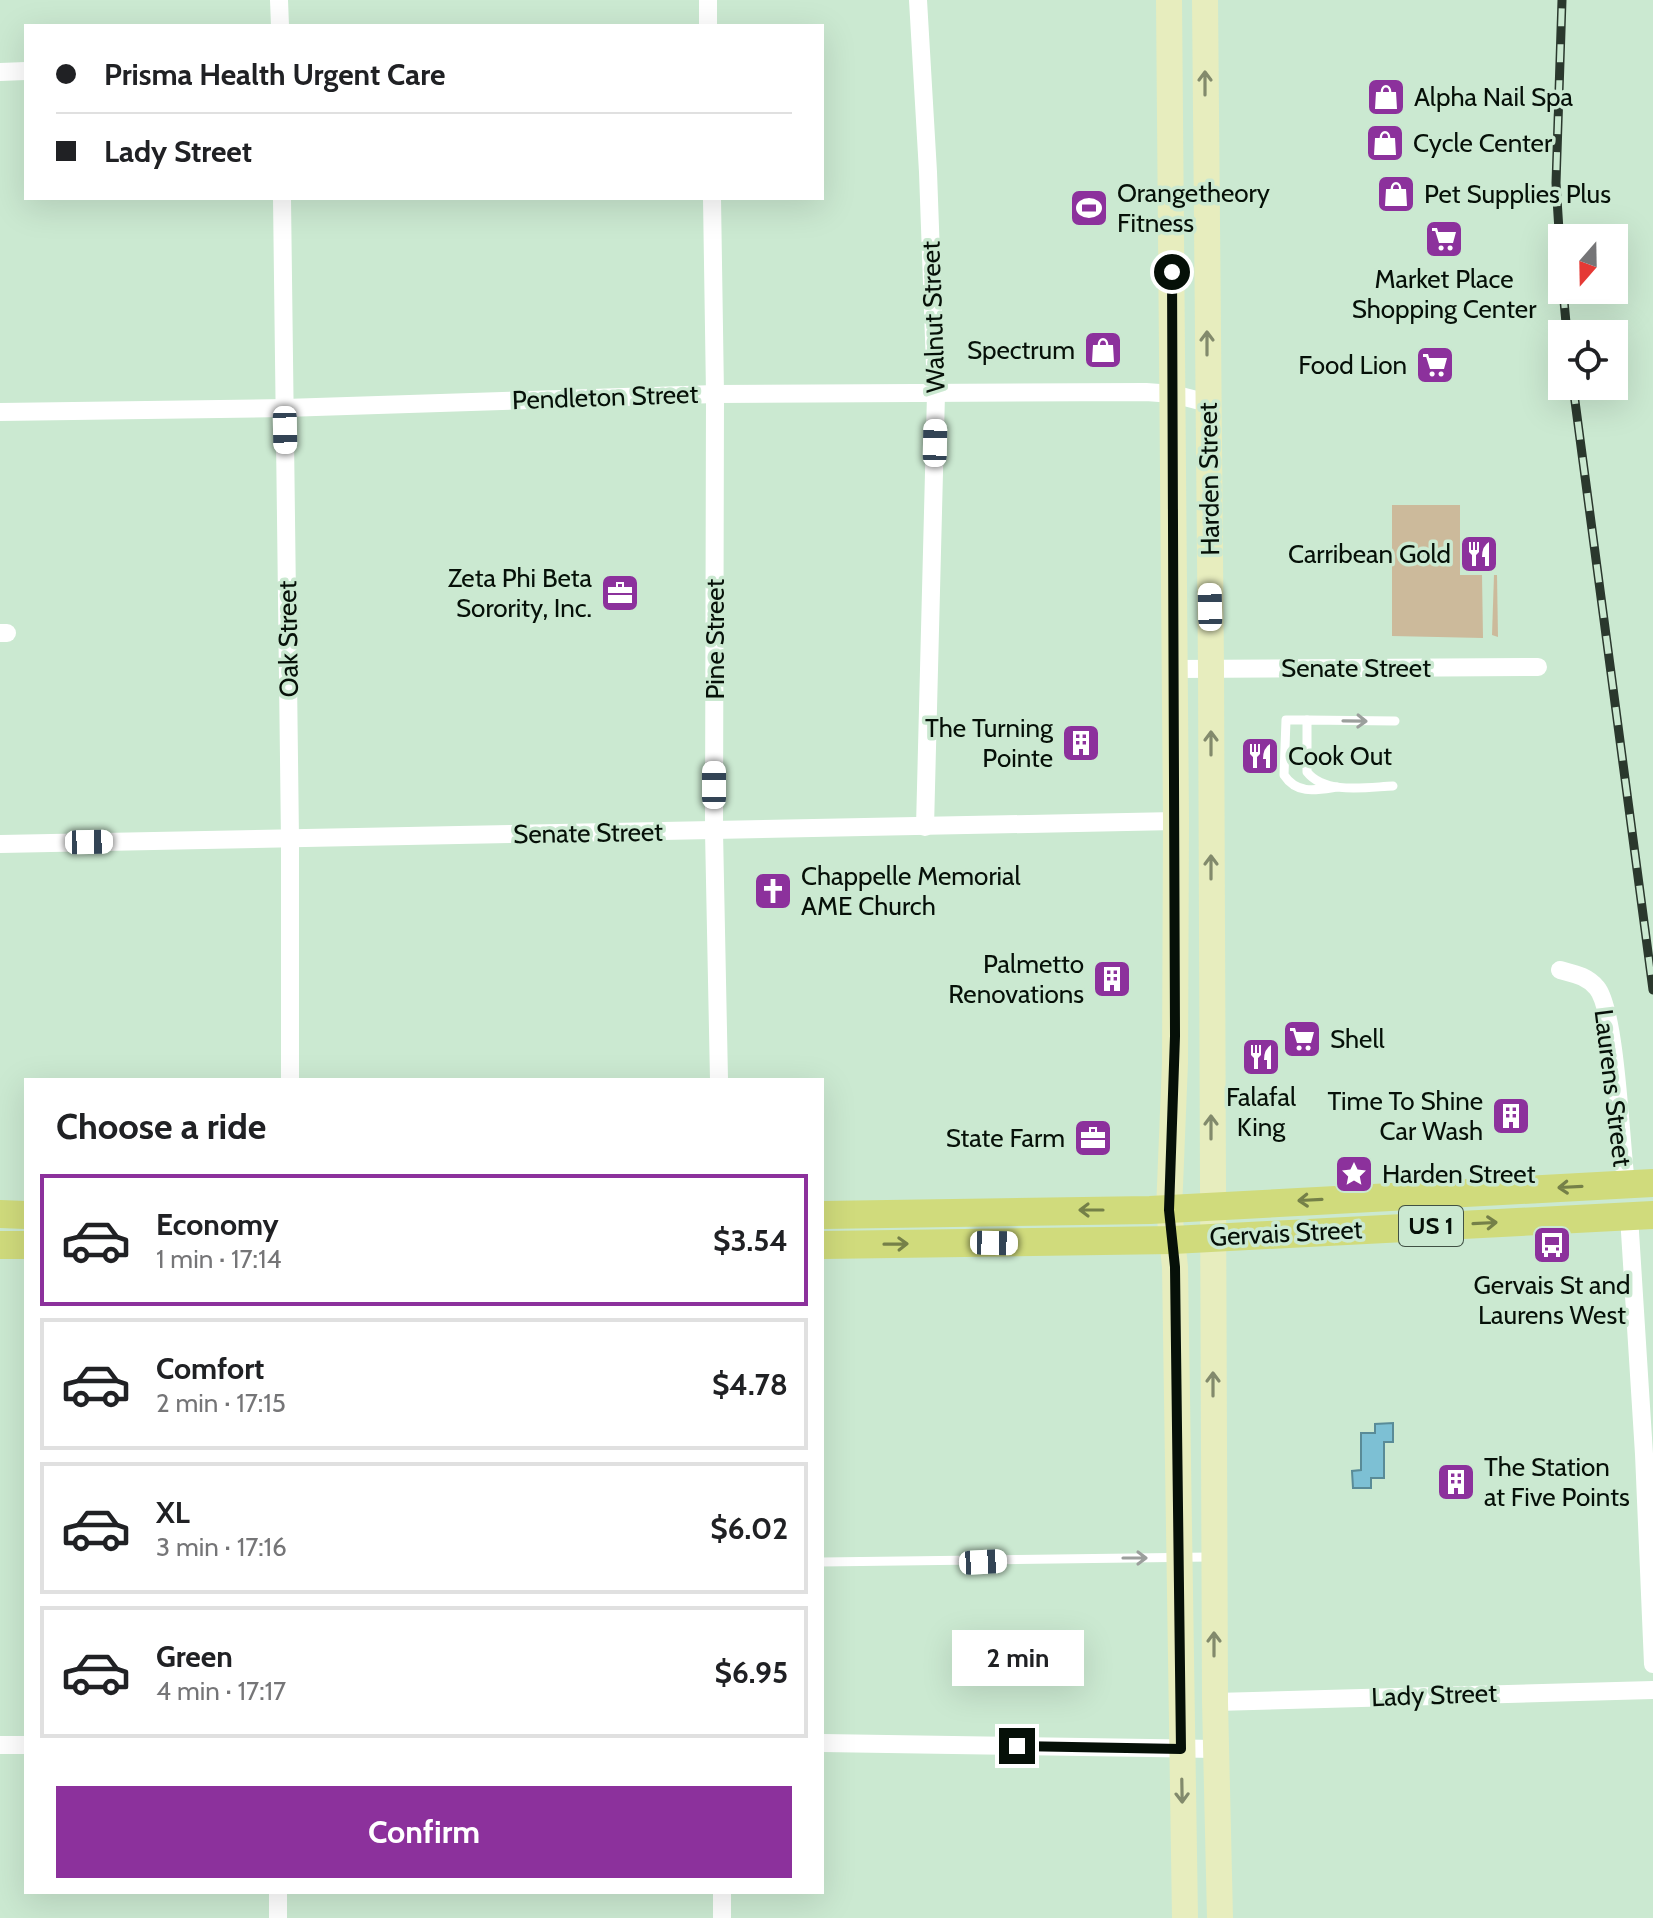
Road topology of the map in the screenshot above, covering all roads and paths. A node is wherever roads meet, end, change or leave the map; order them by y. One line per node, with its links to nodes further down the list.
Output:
1 (279, 0): 6 (street)
2 (708, 0): 7 (street)
3 (918, 0): 13 (street, Walnut Street)
4 (1169, 0): 14 (main road, Harden Street)
5 (1205, 0): 15 (main road, Harden Street, one-way to 5)
6 (280, 24)
7 (708, 24)
8 (24, 71): 9 (street)
9 (0, 72)
10 (282, 200): 16 (street, Oak Street)
11 (712, 200): 12 (street, Pine Street)
12 (715, 394): 13 (street, Pendleton Street); 16 (street, Pendleton Street); 27 (street, Pine Street)
13 (936, 394): 14 (street, Pendleton Street); 26 (street, Walnut Street)
14 (1173, 394): 15 (street, Pendleton Street); 19 (main road, Harden Street)
15 (1208, 403): 20 (main road, Harden Street)
16 (285, 408): 17 (street, Pendleton Street); 28 (street, Oak Street)
17 (0, 412)
18 (1538, 667): 20 (street, Senate Street)
19 (1174, 669): 20 (street, Senate Street); 25 (main road, Harden Street)
20 (1211, 669): 34 (main road, Harden Street, one-way to 20)
21 (1307, 720): 22 (lane, one-way to 22); 24 (lane); 24 (lane)
22 (1395, 721)
23 (1393, 786): 24 (lane)
24 (1340, 787)
25 (1176, 821): 26 (street, Senate Street); 35 (main road, Harden Street)
26 (925, 827): 27 (street, Senate Street)
27 (714, 831): 28 (street, Senate Street); 32 (street, Pine Street)
28 (290, 839): 29 (street, Senate Street); 31 (street, Oak Street)
29 (0, 844)
30 (1560, 970): 33 (street, Laurens Street)
31 (290, 1078)
32 (719, 1078)
33 (1639, 1183): 34 (main road, Gervais Street, one-way to 34)
34 (1212, 1205): 35 (main road, Gervais Street); 40 (main road, Harden Street)
35 (1169, 1210): 38 (main road, Gervais Street, one-way to 38); 41 (main road, Harden Street)
36 (0, 1214): 37 (main road)
37 (24, 1215)
38 (824, 1215)
39 (1641, 1216): 40 (main road, Gervais Street / US 1, one-way to 39); 48 (street)
40 (1212, 1237): 41 (main road, Gervais Street / US 1); 45 (main road, Harden Street, one-way to 40)
41 (1173, 1240): 44 (main road, Gervais Street / US 1, one-way to 41); 46 (main road, Harden Street)
42 (0, 1245): 43 (main road)
43 (24, 1245)
44 (824, 1245)
45 (1214, 1557): 46 (lane); 50 (main road, Harden Street, one-way to 45)
46 (1179, 1558): 47 (lane, one-way to 46); 54 (main road, Harden Street)
47 (824, 1562)
48 (1653, 1664)
49 (1653, 1690): 50 (street, Lady Street)
50 (1215, 1702): 55 (main road, Harden Street)
51 (824, 1743): 54 (street)
52 (0, 1745): 53 (street)
53 (24, 1745)
54 (1181, 1749): 55 (street); 60 (main road, Harden Street, one-way to 60)
55 (1217, 1749): 61 (main road, Harden Street)
56 (278, 1894): 58 (street)
57 (722, 1894): 59 (street)
58 (278, 1918)
59 (722, 1918)
60 (1185, 1918)
61 (1220, 1918)

